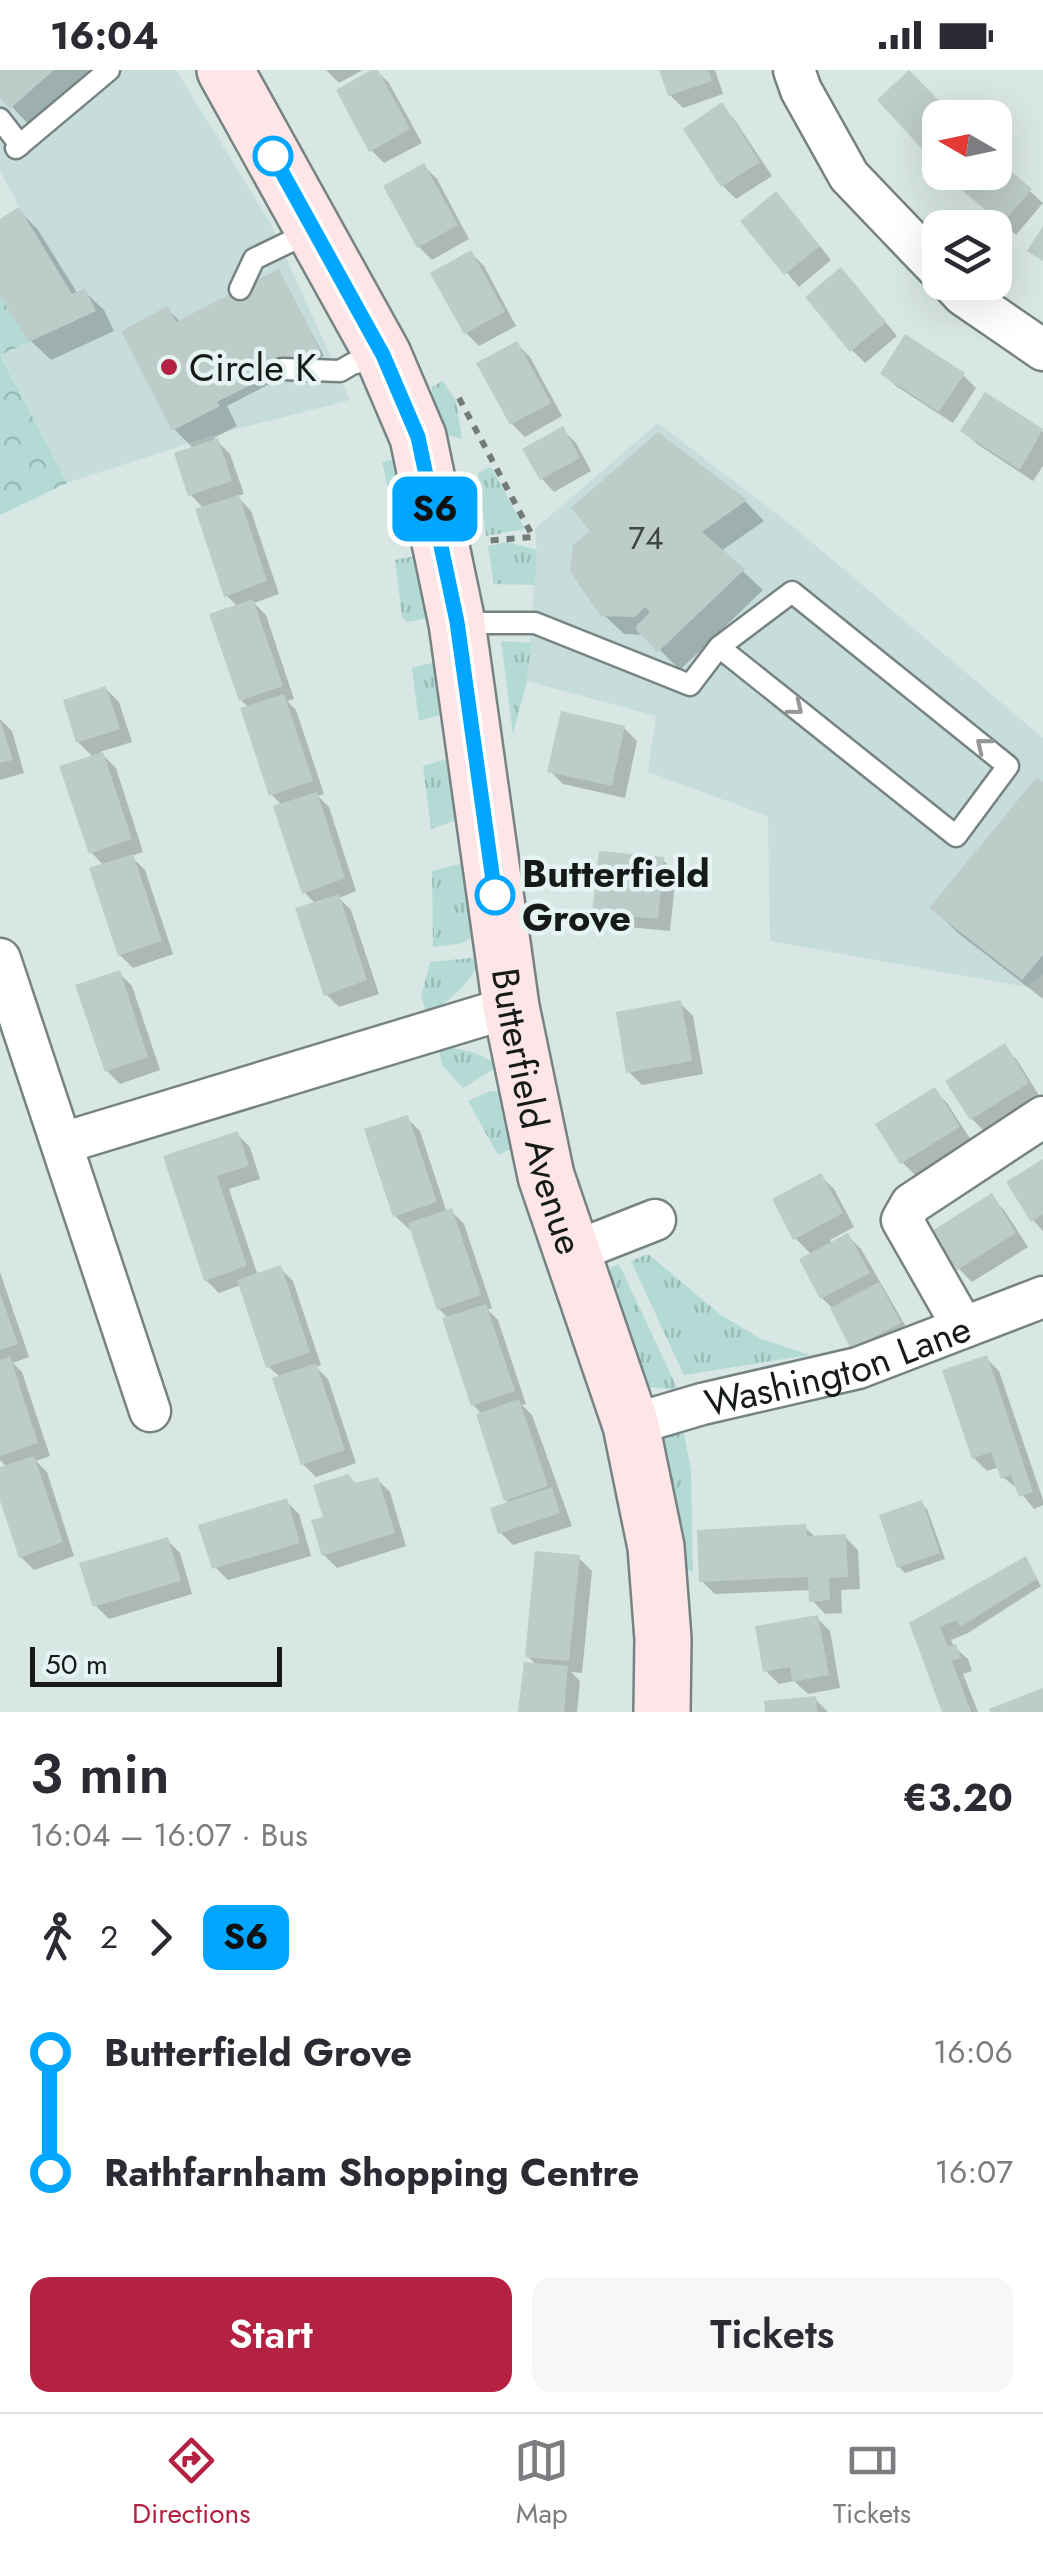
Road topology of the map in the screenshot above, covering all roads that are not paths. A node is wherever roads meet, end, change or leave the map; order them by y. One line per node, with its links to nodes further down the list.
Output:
1 (109, 70): 4 (lane)
2 (224, 70): 5 (main road, Butterfield Avenue)
3 (794, 70): 6 (street)
4 (0, 118)
5 (316, 229): 7 (lane); 10 (main road, Butterfield Avenue)
6 (922, 252)
7 (240, 289)
8 (970, 300): 9 (street)
9 (1043, 350)
10 (383, 355): 11 (lane); 12 (main road, Butterfield Avenue)
11 (282, 369)
12 (457, 622): 13 (lane); 15 (main road, Butterfield Avenue)
13 (719, 647): 13 (lane, one-way to 13)
14 (0, 958): 17 (street)
15 (511, 1007): 17 (street); 19 (main road, Butterfield Avenue)
16 (1043, 1117): 21 (street)
17 (63, 1142): 22 (street)
18 (655, 1220): 19 (street)
19 (571, 1253): 23 (main road, Butterfield Avenue)
20 (1043, 1296): 21 (street, Washington Lane)
21 (962, 1327): 23 (street, Washington Lane)
22 (150, 1410)
23 (631, 1425): 24 (main road, Butterfield Avenue)
24 (662, 1712)

